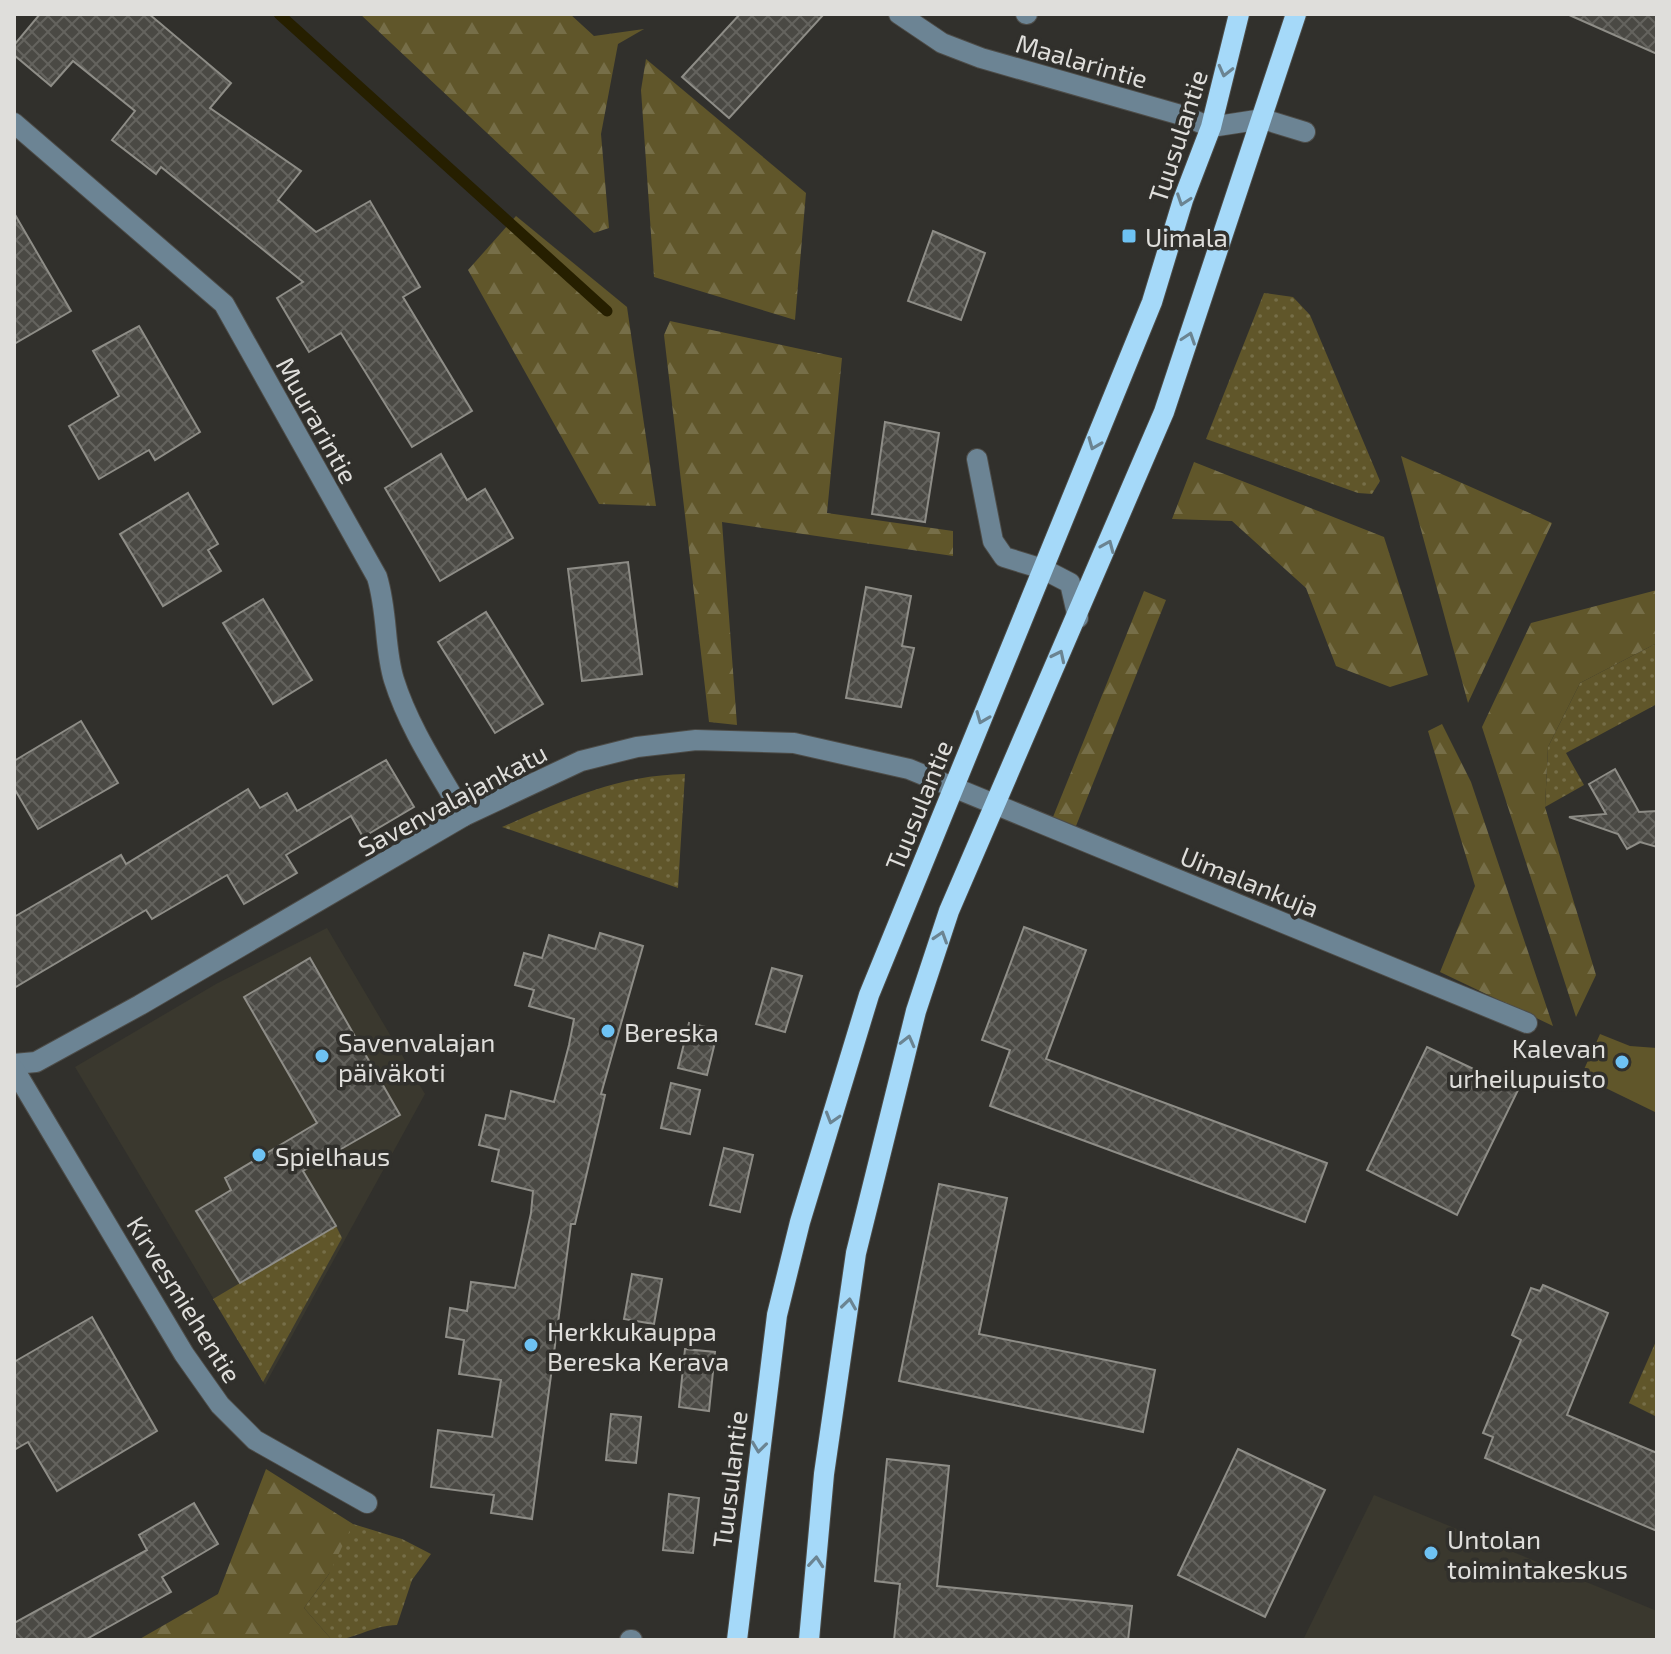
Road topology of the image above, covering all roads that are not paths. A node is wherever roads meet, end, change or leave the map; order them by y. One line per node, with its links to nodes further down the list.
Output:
1 (899, 14): 6 (street, Maalarintie)
2 (1239, 14): 6 (main road, Tuusulantie, one-way to 6)
3 (1296, 14): 4 (main road)
4 (1263, 119): 6 (street); 7 (street); 10 (main road, one-way to 4)
5 (14, 123): 13 (street, Muurarintie)
6 (1211, 127): 9 (main road, Tuusulantie, one-way to 9)
7 (1305, 132)
8 (977, 459): 9 (street)
9 (1043, 569): 10 (street); 11 (main road, Tuusulantie, one-way to 11)
10 (1078, 618): 12 (main road, one-way to 10)
11 (953, 788): 12 (street, Uimalankuja); 13 (street, Savenvalajankatu); 17 (main road, Tuusulantie, one-way to 17)
12 (997, 805): 14 (street, Uimalankuja); 18 (main road, one-way to 12)
13 (464, 816): 15 (street, Savenvalajankatu)
14 (1527, 1023)
15 (14, 1066): 16 (street, Kirvesmiehentie)
16 (367, 1503)
17 (737, 1640)
18 (809, 1640)

